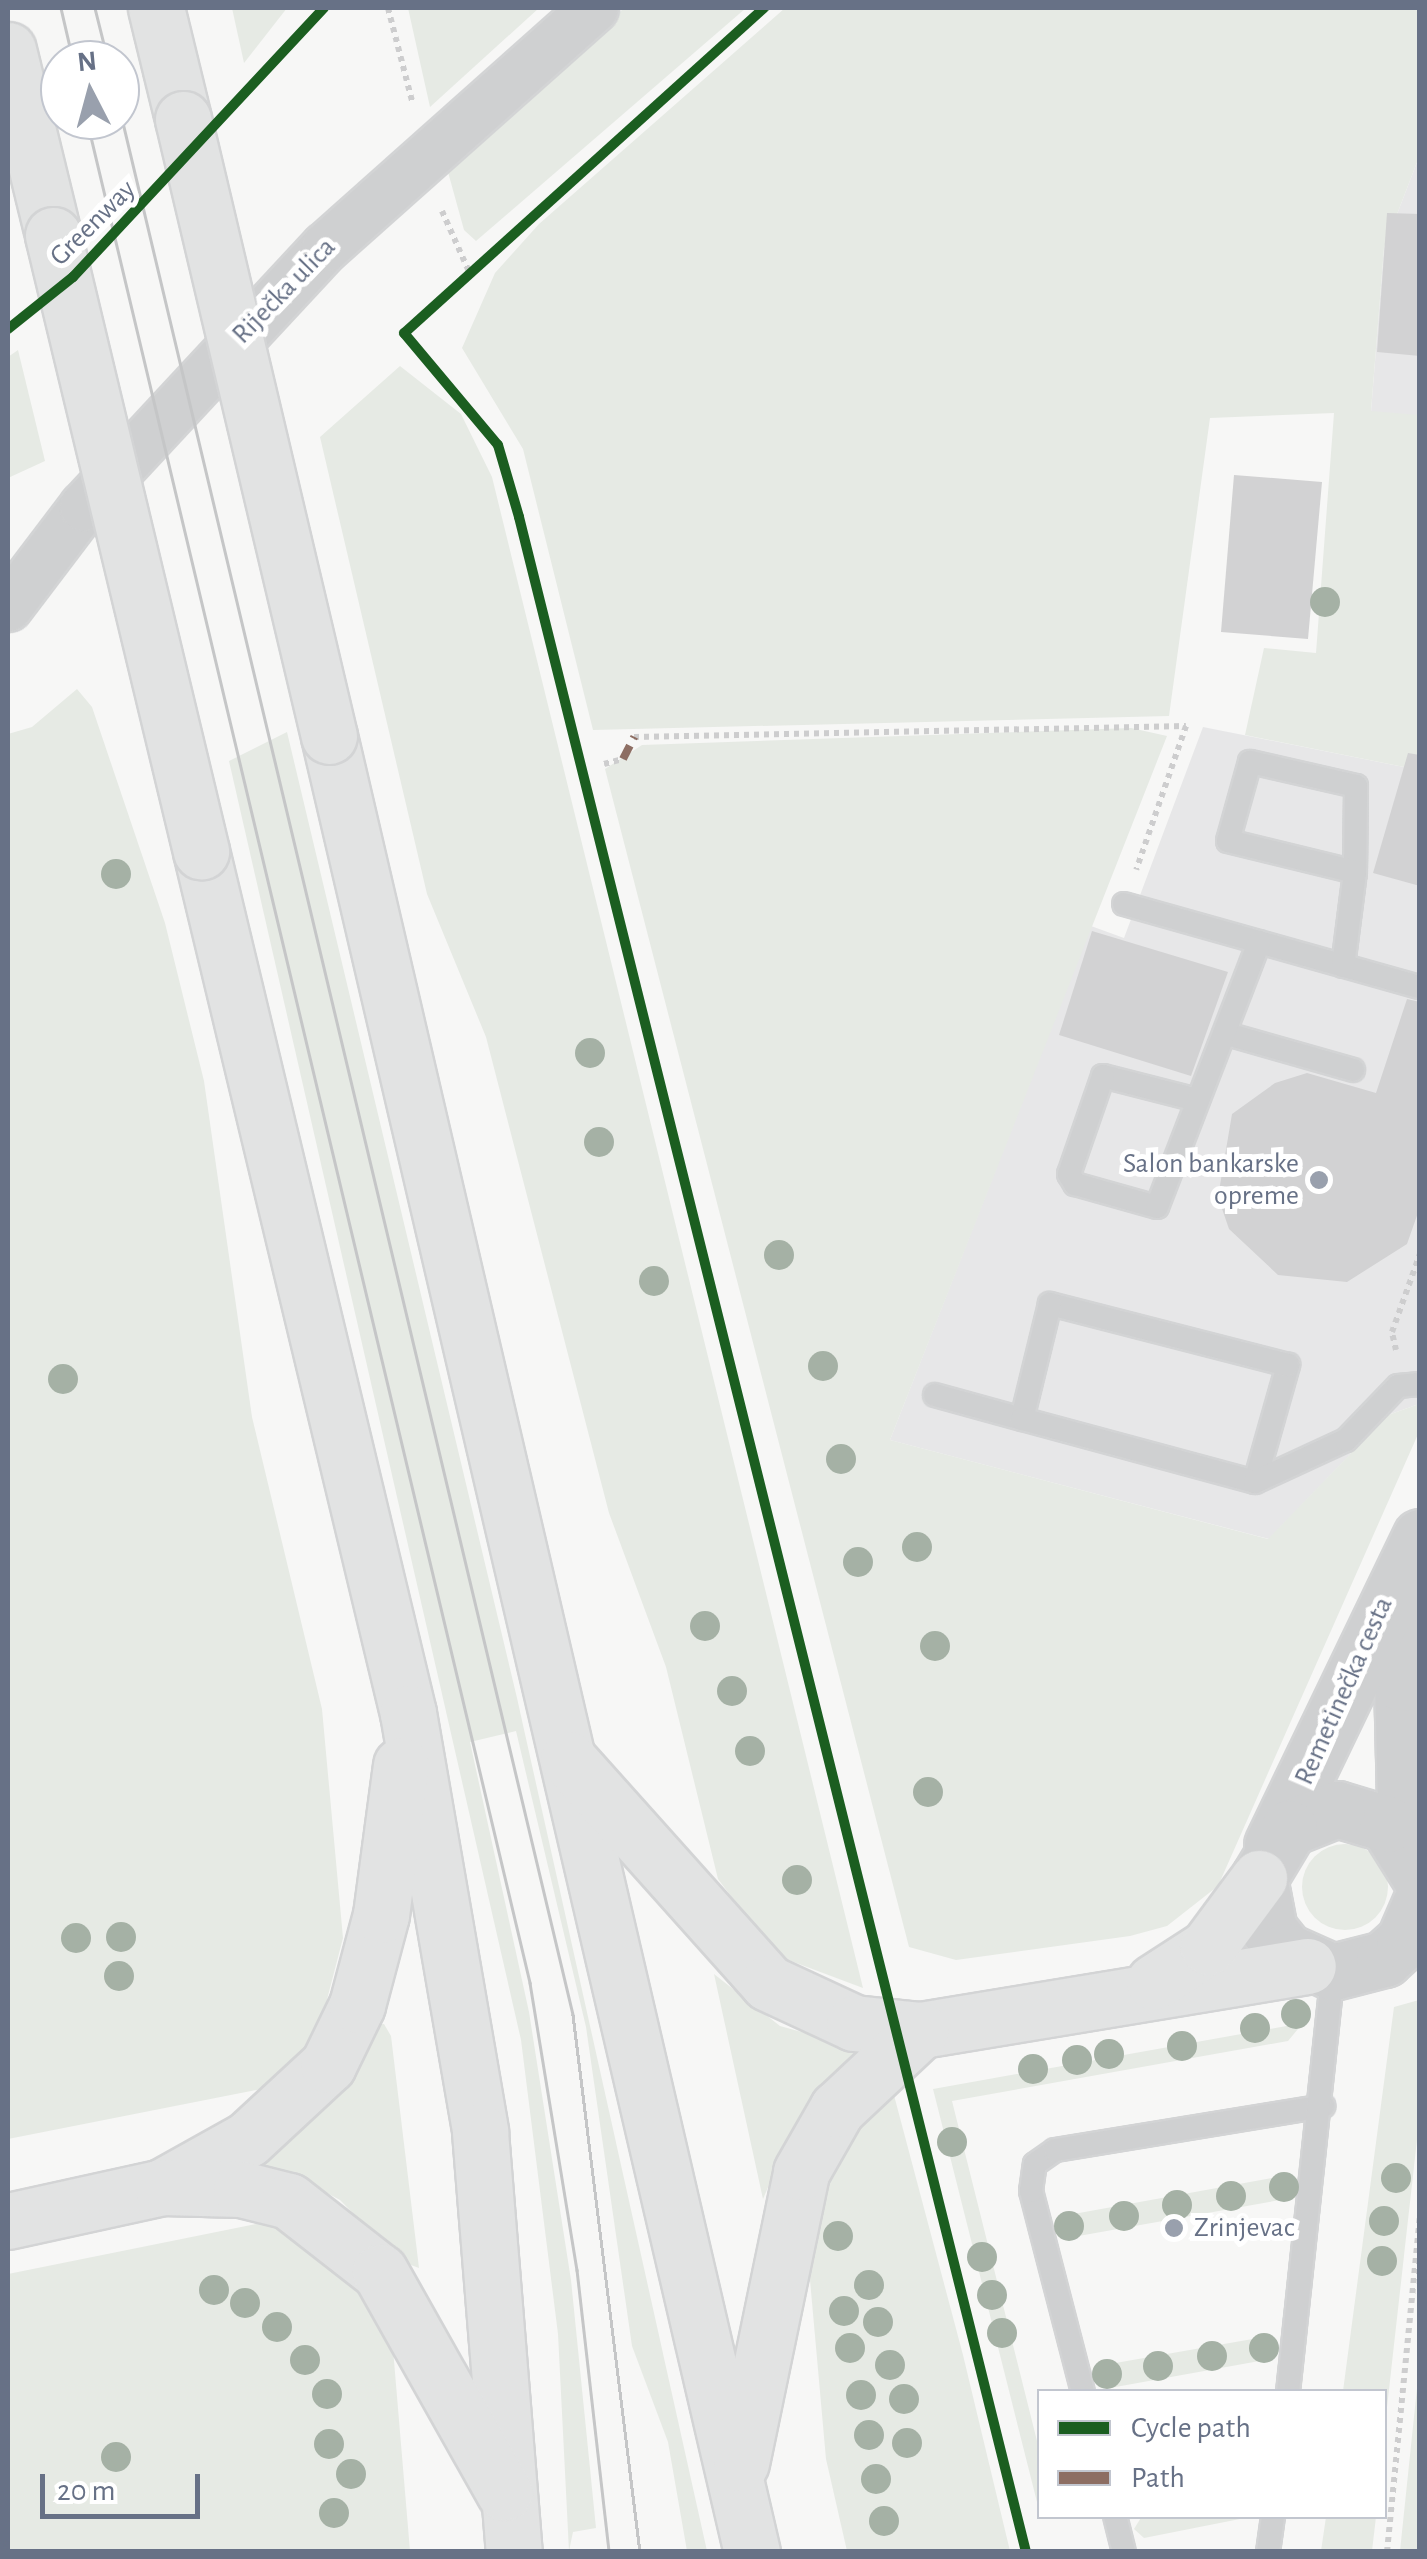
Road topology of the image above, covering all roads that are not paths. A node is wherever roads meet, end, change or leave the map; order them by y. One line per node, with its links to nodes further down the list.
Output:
1 (156, 8): 20 (main road, bridge)
2 (594, 8): 4 (street, Riječka ulica)
3 (8, 50): 19 (main road, bridge)
4 (8, 607)
5 (1355, 872): 5 (lane); 8 (lane)
6 (1124, 904): 7 (lane)
7 (1258, 942): 8 (lane); 10 (lane)
8 (1343, 966): 9 (lane)
9 (1420, 987)
10 (1227, 1034): 11 (lane); 12 (lane)
11 (1354, 1070)
12 (1192, 1100): 12 (lane)
13 (1414, 1375): 16 (lane)
14 (935, 1395): 15 (lane)
15 (1022, 1419): 16 (lane); 16 (lane)
16 (1255, 1482)
17 (1420, 1537): 21 (street, Remetinečka cesta)
18 (1420, 1597): 22 (street, Remetinečka cesta)
19 (408, 1712): 27 (main road); 34 (main road)
20 (563, 1753): 25 (main road); 31 (main road)
21 (1265, 1862): 22 (street); 23 (street); 24 (main road)
22 (1416, 1892): 23 (street)
23 (1321, 1969): 24 (main road); 26 (lane)
24 (1143, 1988): 25 (main road)
25 (921, 2030): 31 (main road)
26 (1322, 2106): 29 (lane); 30 (lane)
27 (162, 2187): 28 (main road); 34 (main road)
28 (8, 2221)
29 (1082, 2389)
30 (1288, 2389)
31 (737, 2486): 35 (main road)
32 (1116, 2519): 36 (lane)
33 (1272, 2519): 37 (lane)
34 (512, 2527)
35 (752, 2552)
36 (1124, 2552)
37 (1268, 2552)

